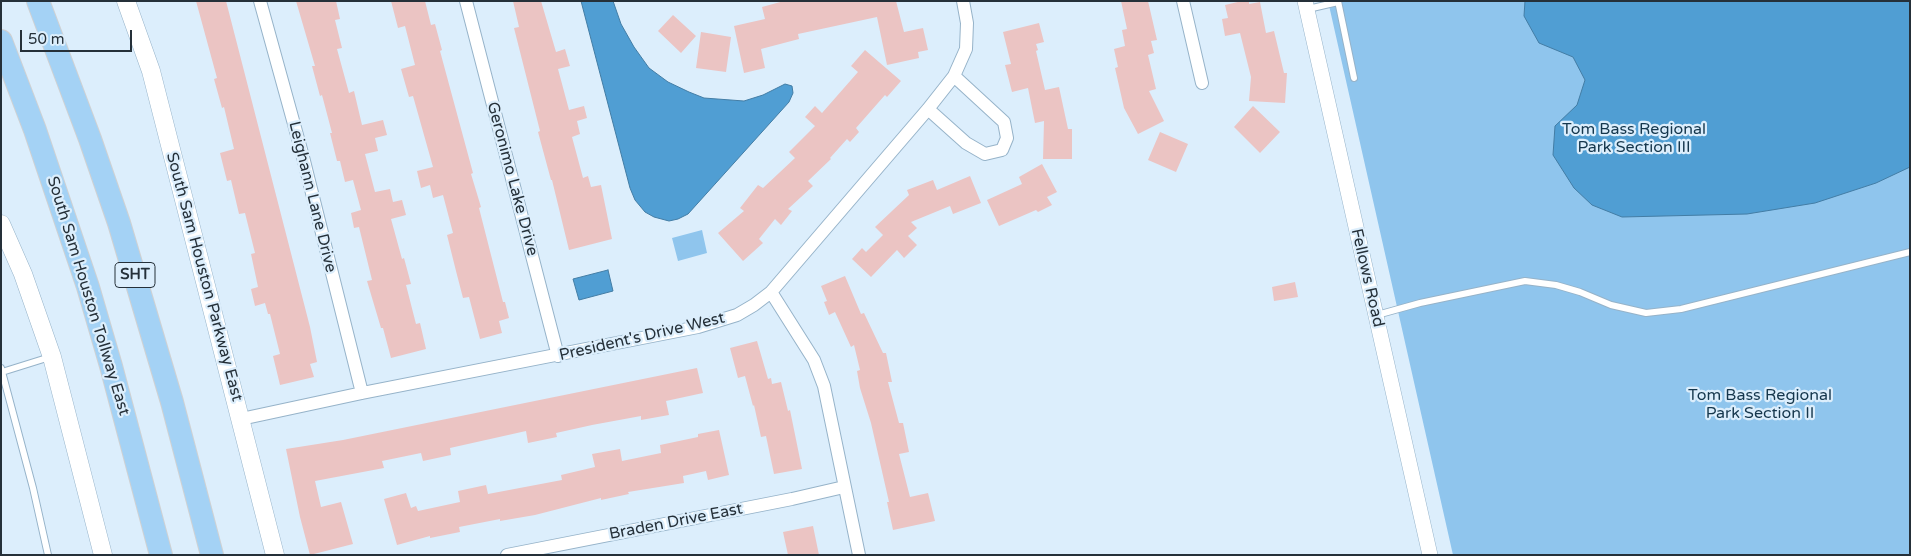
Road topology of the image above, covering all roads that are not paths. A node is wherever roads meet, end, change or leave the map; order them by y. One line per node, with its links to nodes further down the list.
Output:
1 (38, 1): 27 (highway, SHT)
2 (126, 1): 22 (main road, South Sam Houston Parkway East)
3 (260, 1): 21 (street, Leighann Lane Drive)
4 (466, 1): 18 (street, Geronimo Lake Drive)
5 (963, 1): 10 (street, President's Drive West)
6 (1183, 1): 12 (street)
7 (1338, 2): 8 (lane); 11 (lane)
8 (1306, 5): 17 (street, Fellows Road)
9 (1, 41): 26 (highway, South Sam Houston Tollway East)
10 (954, 76): 13 (street, President's Drive West); 13 (street)
11 (1354, 78)
12 (1202, 83)
13 (928, 109): 16 (street, President's Drive West)
14 (1, 224): 19 (main road)
15 (1910, 252): 17 (lane)
16 (771, 292): 18 (street, President's Drive West); 23 (street)
17 (1376, 316): 31 (street, Fellows Road)
18 (558, 356): 21 (street, President's Drive West)
19 (52, 357): 20 (lane); 25 (main road)
20 (2, 370): 24 (lane)
21 (362, 393): 22 (street, President's Drive West)
22 (241, 419): 28 (main road, South Sam Houston Parkway East)
23 (844, 487): 29 (street, Braden Drive East); 30 (street)
24 (48, 555)
25 (103, 555)
26 (161, 555)
27 (212, 555)
28 (275, 555)
29 (508, 555)
30 (859, 555)
31 (1430, 555)

